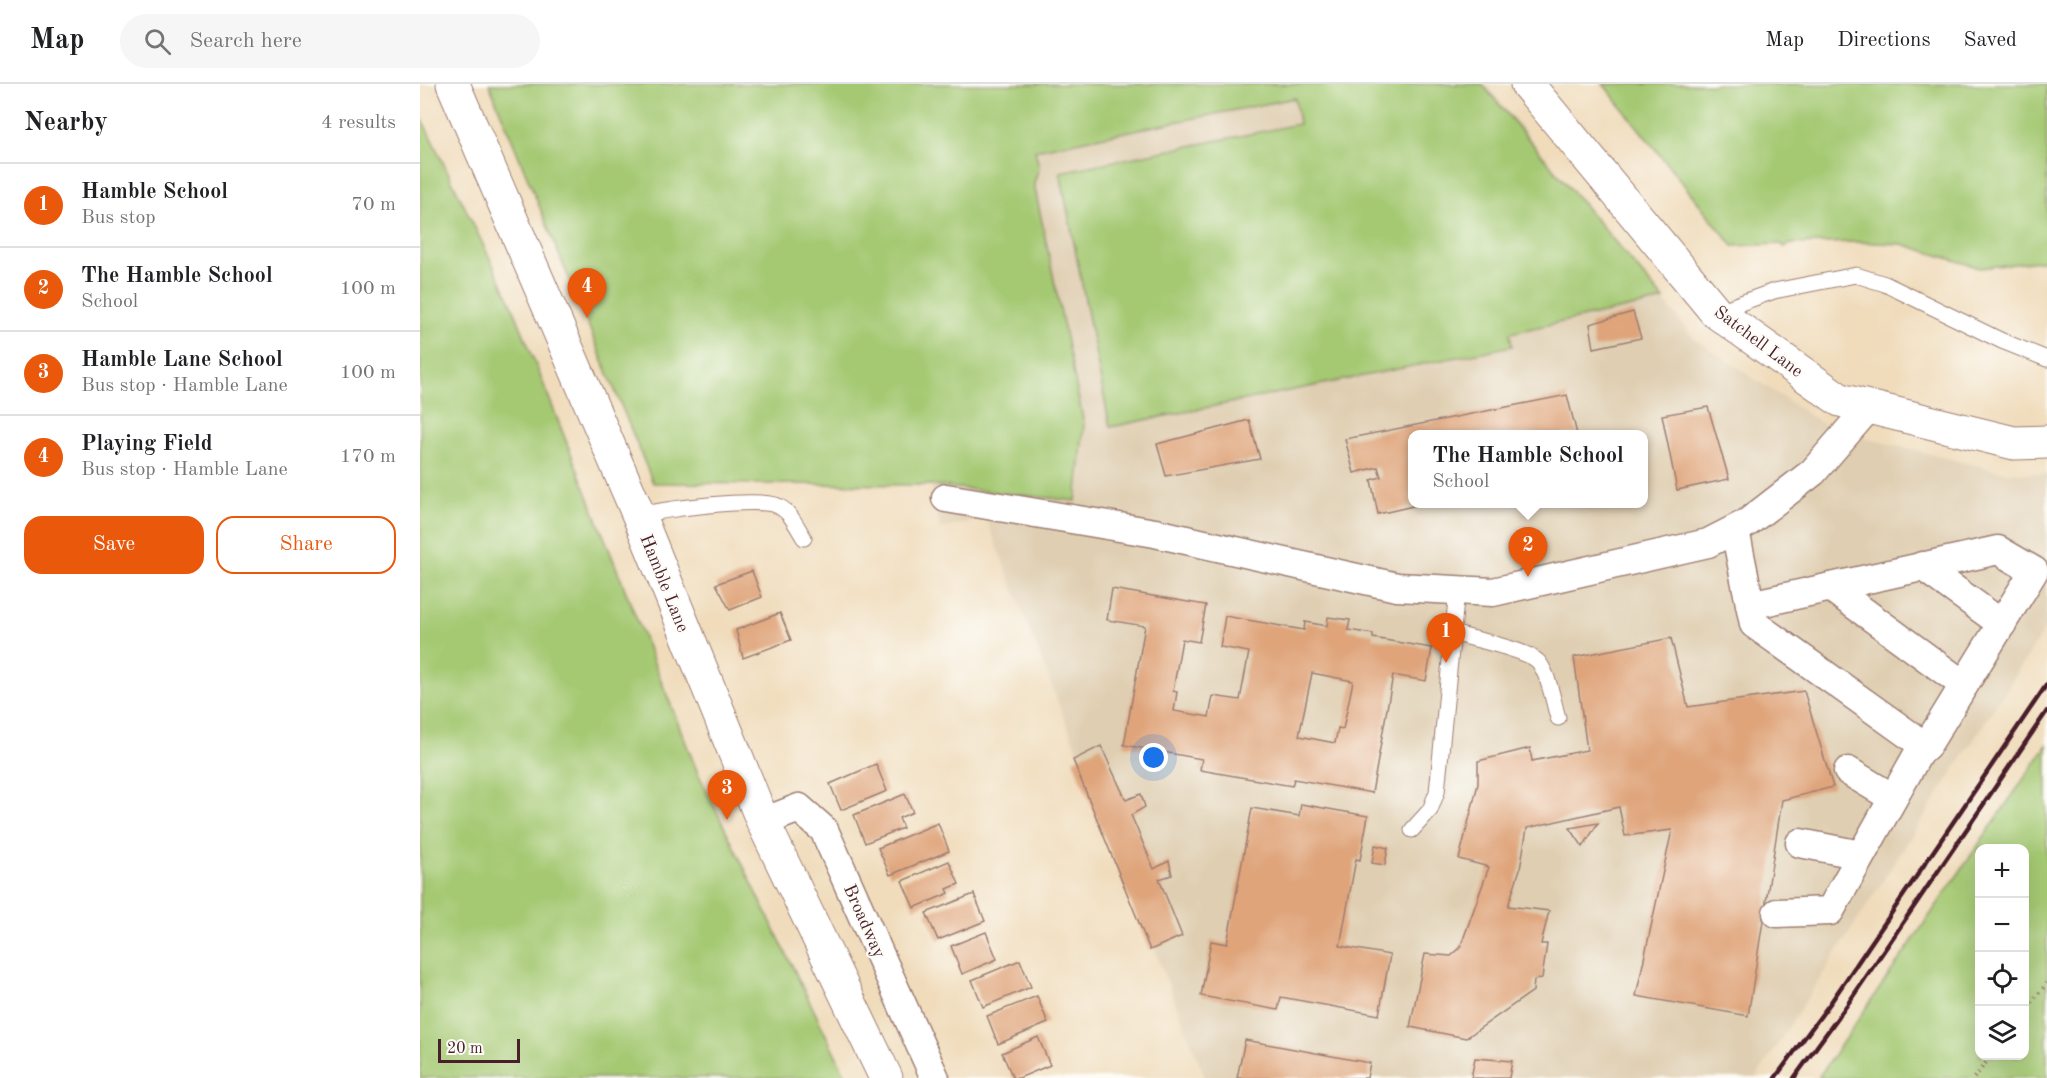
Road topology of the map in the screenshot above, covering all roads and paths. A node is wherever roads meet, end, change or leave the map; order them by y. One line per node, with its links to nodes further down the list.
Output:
1 (453, 84): 8 (main road, Hamble Lane)
2 (1527, 84): 3 (main road, Satchell Lane)
3 (1716, 312): 4 (lane); 5 (main road, Satchell Lane)
4 (2047, 359)
5 (1869, 407): 6 (main road, Satchell Lane); 9 (street)
6 (2047, 442)
7 (946, 498): 13 (street)
8 (639, 516): 10 (lane); 22 (main road, Hamble Lane)
9 (1735, 530): 13 (street); 14 (street)
10 (804, 538)
11 (1922, 566): 12 (street); 15 (street); 15 (street)
12 (1830, 587): 14 (street); 17 (street)
13 (1457, 590): 16 (lane)
14 (1750, 605): 19 (street)
15 (2002, 624): 17 (street)
16 (1453, 633): 18 (lane); 23 (lane)
17 (1964, 685): 19 (street)
18 (1558, 718)
19 (1923, 745): 21 (street)
20 (1848, 771): 21 (street)
21 (1893, 798): 25 (street)
22 (763, 822): 30 (main road, Hamble Lane); 31 (street, Broadway)
23 (1412, 830)
24 (1800, 843): 25 (street)
25 (1862, 855): 26 (street)
26 (1777, 913)
27 (2047, 983): 28 (path)
28 (2029, 1007)
29 (1988, 1060): 32 (path)
30 (886, 1078)
31 (935, 1078)
32 (1974, 1078)

